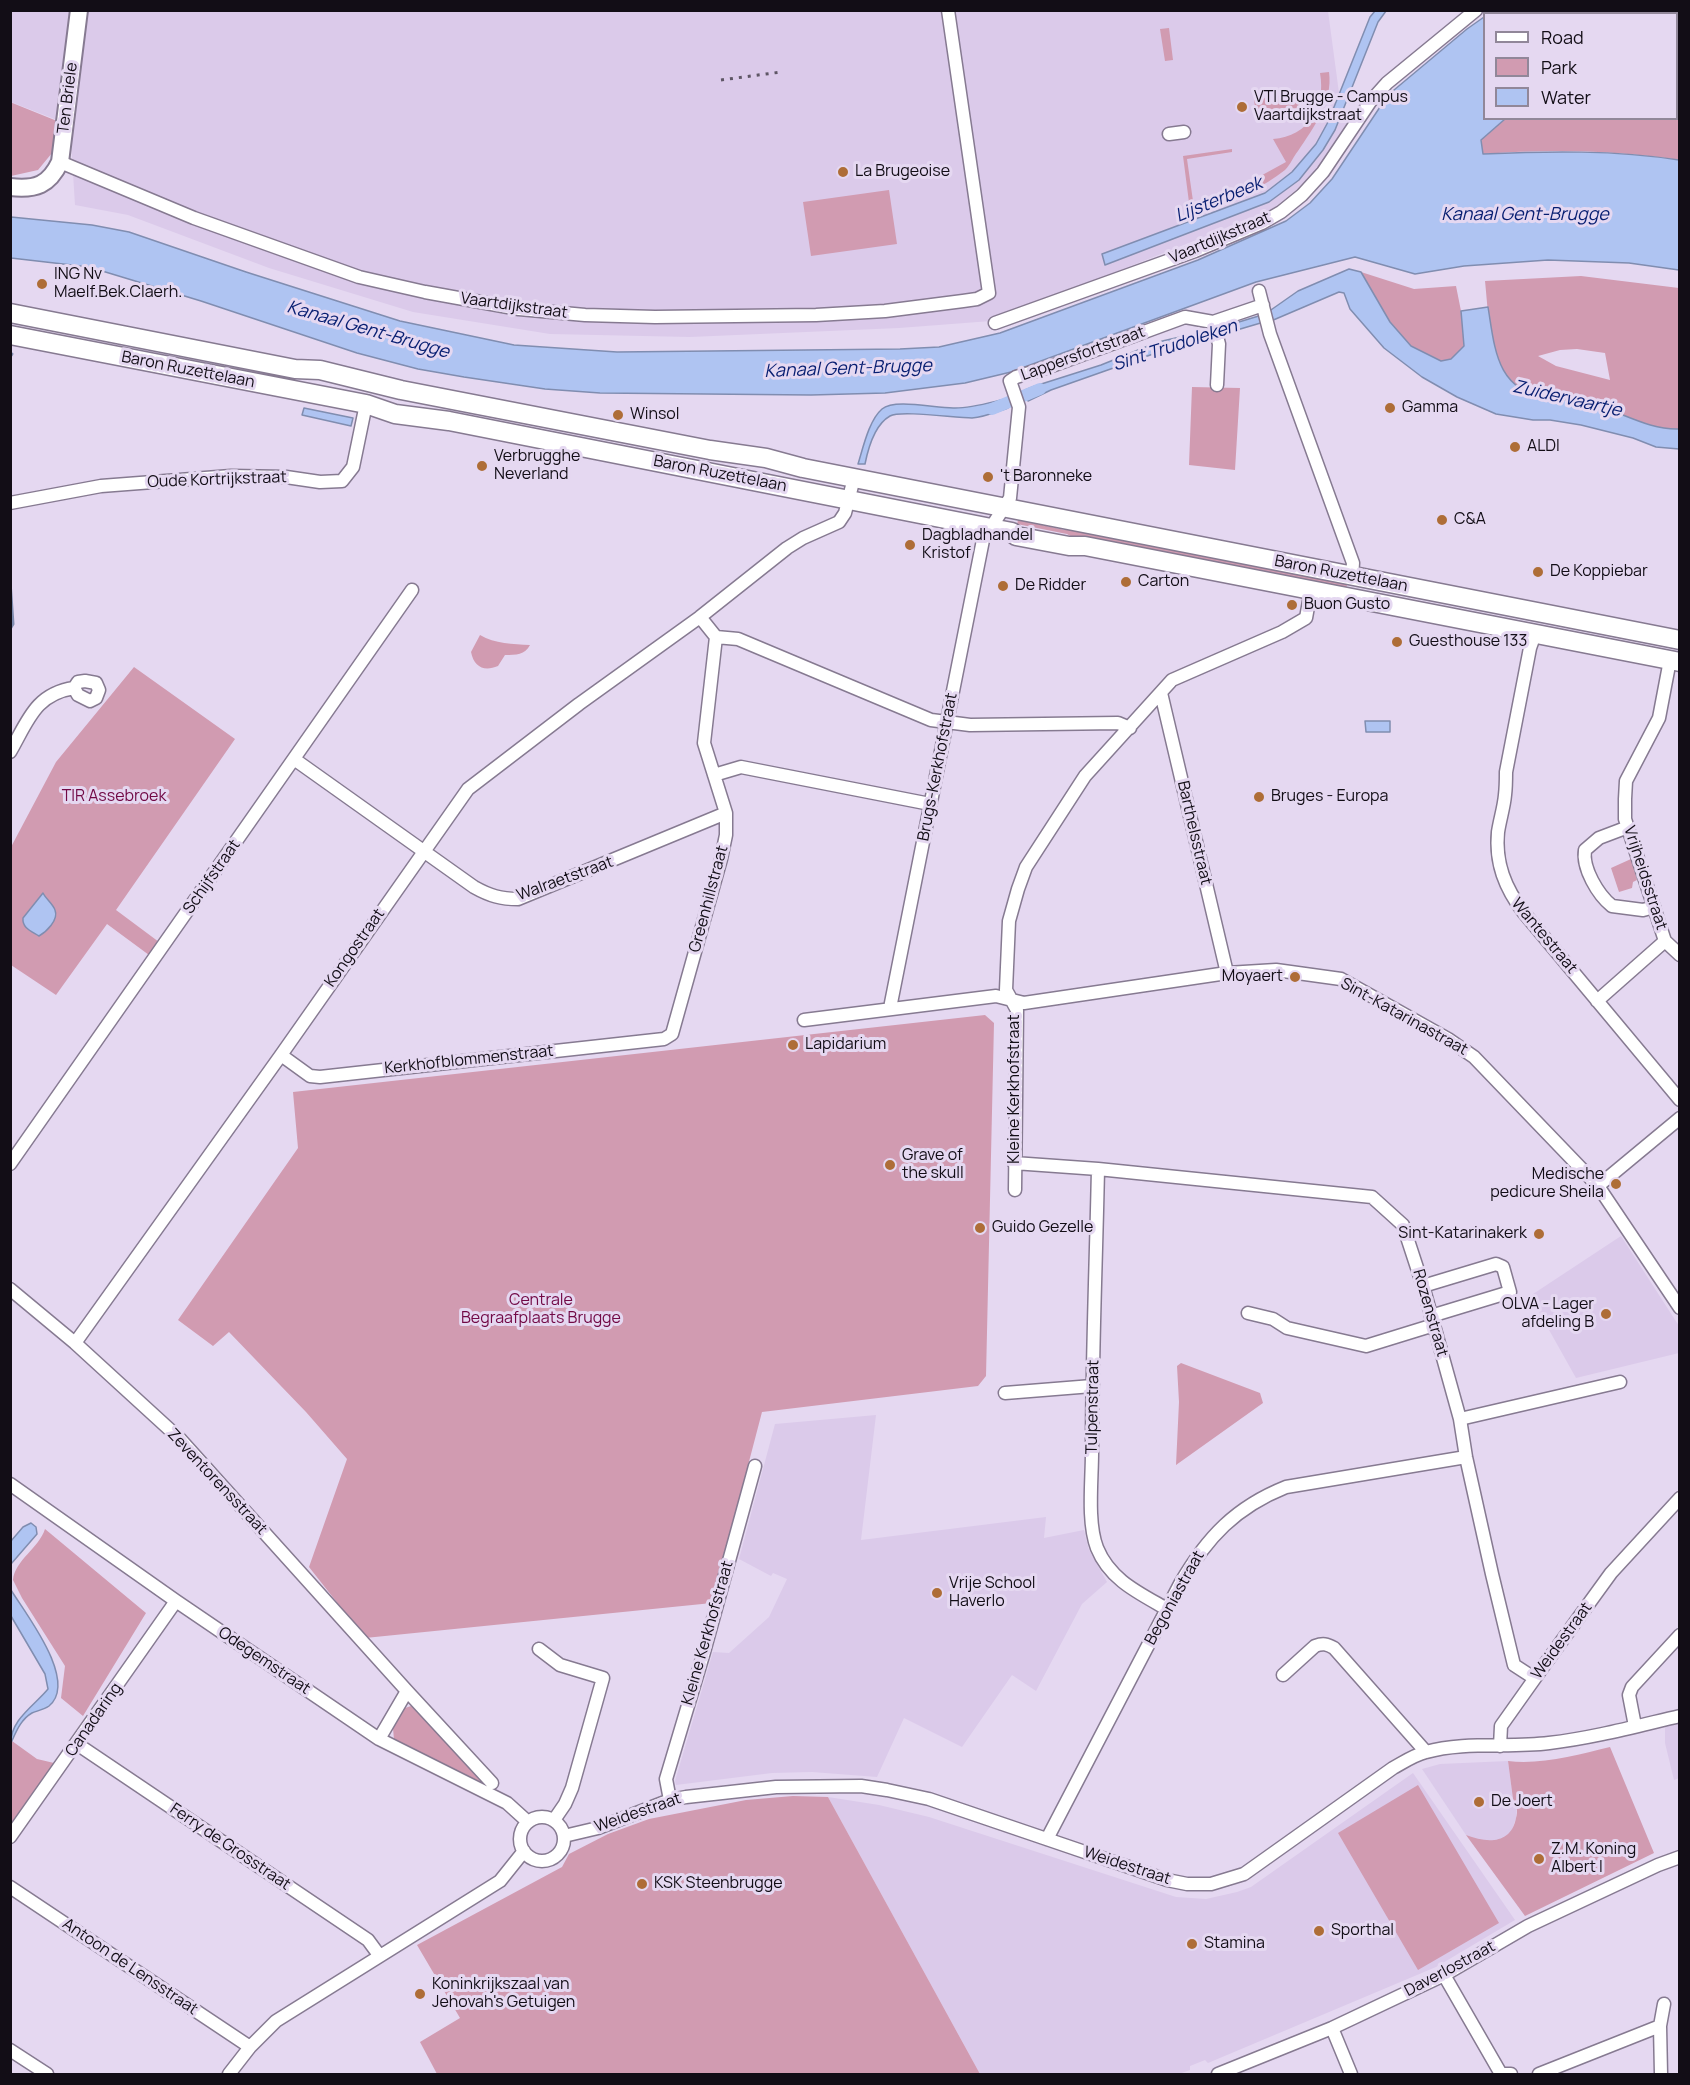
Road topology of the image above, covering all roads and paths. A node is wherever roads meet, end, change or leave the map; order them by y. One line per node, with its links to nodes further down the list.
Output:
1 (79, 10): 6 (street, Ten Briele)
2 (948, 10): 6 (street, Vaartdijkstraat)
3 (1476, 10): 11 (street, Vaartdijkstraat)
4 (1184, 132): 5 (street)
5 (1169, 134)
6 (60, 162): 7 (street, Ten Briele)
7 (10, 187)
8 (1259, 291): 10 (street)
9 (10, 313): 16 (main road, Baron Ruzettelaan)
10 (1265, 313): 12 (street); 23 (street)
11 (995, 323)
12 (1215, 329): 14 (street); 21 (street, Lappersfortstraat)
13 (10, 335): 15 (main road, Baron Ruzettelaan)
14 (1217, 385)
15 (366, 404): 18 (main road, Baron Ruzettelaan); 20 (street, Oude Kortrijkstraat)
16 (794, 466): 17 (main road, Baron Ruzettelaan); 18 (street)
17 (854, 478): 19 (street); 21 (main road, Baron Ruzettelaan)
18 (790, 488): 19 (main road, Baron Ruzettelaan)
19 (849, 500): 22 (main road, Baron Ruzettelaan); 27 (street)
20 (13, 503)
21 (1003, 508): 22 (street); 23 (main road, Baron Ruzettelaan)
22 (991, 528): 25 (main road, Baron Ruzettelaan); 34 (street, Brugs-Kerkhofstraat)
23 (1352, 576): 26 (main road, Baron Ruzettelaan)
24 (412, 590): 37 (street, Schijfstraat)
25 (1311, 590): 28 (main road, Baron Ruzettelaan); 33 (street, Kleine Kerkhofstraat)
26 (1555, 616): 28 (main road); 30 (main road, Baron Ruzettelaan)
27 (700, 617): 29 (street); 42 (street, Kongostraat)
28 (1538, 635): 31 (main road, Baron Ruzettelaan); 48 (street, Wantestraat)
29 (716, 637): 34 (street); 38 (street, Greenhillstraat)
30 (1672, 638): 31 (main road)
31 (1675, 661): 41 (street, Vrijheidsstraat)
32 (74, 688): 36 (street)
33 (1161, 693): 35 (street, Kleine Kerkhofstraat); 46 (street, Barthelsstraat)
34 (946, 723): 35 (street); 39 (street, Brugs-Kerkhofstraat)
35 (1130, 728): 47 (street, Kleine Kerkhofstraat)
36 (10, 752)
37 (294, 759): 42 (street, Walraetstraat); 56 (street, Schijfstraat)
38 (714, 775): 39 (street); 40 (street, Greenhillstraat)
39 (930, 804): 49 (street, Brugs-Kerkhofstraat)
40 (726, 813): 42 (street, Walraetstraat); 51 (street, Greenhillstraat)
41 (1628, 827): 43 (street, Vrijheidsstraat); 43 (street)
42 (423, 850): 52 (street, Kongostraat)
43 (1654, 907): 44 (street, Vrijheidsstraat)
44 (1665, 941): 45 (street, Vrijheidsstraat); 48 (street)
45 (1680, 955)
46 (1227, 973): 47 (street, Sint-Katarinastraat); 58 (street, Sint-Katarinastraat)
47 (1011, 1000): 49 (street); 55 (street, Kleine Kerkhofstraat)
48 (1597, 1001): 53 (street, Wantestraat)
49 (890, 1008): 50 (street)
50 (804, 1020)
51 (664, 1039): 52 (street, Kerkhofblommenstraat)
52 (281, 1055): 65 (street, Kongostraat)
53 (1680, 1100)
54 (1680, 1118): 58 (street)
55 (1014, 1163): 57 (street, Rozenstraat); 59 (street, Kleine Kerkhofstraat)
56 (10, 1164)
57 (1098, 1169): 60 (street, Rozenstraat); 67 (street, Tulpenstraat)
58 (1598, 1186): 62 (street, Sint-Katarinastraat)
59 (1015, 1190)
60 (1423, 1286): 64 (street, Rozenstraat); 64 (street)
61 (10, 1289): 65 (street, Zeventorensstraat)
62 (1680, 1308)
63 (1248, 1313): 64 (street)
64 (1433, 1320): 69 (street, Rozenstraat)
65 (75, 1343): 80 (street, Zeventorensstraat)
66 (1620, 1382): 69 (street)
67 (1092, 1386): 68 (street); 75 (street, Tulpenstraat)
68 (1005, 1393)
69 (1460, 1419): 70 (street, Rozenstraat)
70 (1466, 1457): 75 (street, Begoniastraat); 79 (street, Rozenstraat)
71 (755, 1466): 88 (street, Kleine Kerkhofstraat)
72 (10, 1484): 74 (street, Odegemstraat)
73 (1680, 1498): 79 (street, Weidestraat)
74 (176, 1601): 83 (street, Odegemstraat); 84 (street, Canadaring)
75 (1167, 1609): 93 (street, Begoniastraat)
76 (1680, 1635): 82 (street)
77 (539, 1649): 89 (street)
78 (1283, 1675): 86 (street)
79 (1534, 1678): 85 (street, Weidestraat)
80 (407, 1691): 83 (street); 87 (street, Zeventorensstraat)
81 (1680, 1716): 82 (street)
82 (1635, 1726): 85 (street)
83 (379, 1739): 90 (street, Odegemstraat)
84 (77, 1744): 92 (street, Canadaring); 97 (street, Ferry de Grosstraat)
85 (1500, 1746): 86 (street, Weidestraat)
86 (1426, 1752): 93 (street, Weidestraat)
87 (492, 1783)
88 (670, 1800): 91 (street, Weidestraat); 93 (street, Weidestraat)
89 (554, 1820): 90 (street); 91 (street)
90 (528, 1822): 94 (street)
91 (564, 1836): 94 (street)
92 (10, 1837)
93 (1047, 1839)
94 (524, 1851): 97 (street)
95 (1680, 1857): 98 (street, Daverlostraat)
96 (10, 1887): 102 (street, Antoon de Lensstraat)
97 (379, 1955): 102 (street)
98 (1444, 1975): 101 (street, Daverlostraat); 108 (street)
99 (1664, 2004): 100 (street)
100 (1660, 2026): 109 (street); 110 (street)
101 (1332, 2028): 106 (street, Daverlostraat); 107 (street)
102 (250, 2047): 105 (street)
103 (10, 2050): 104 (street)
104 (47, 2074)
105 (229, 2074)
106 (1218, 2074)
107 (1351, 2074)
108 (1511, 2074)
109 (1539, 2074)
110 (1661, 2074)

